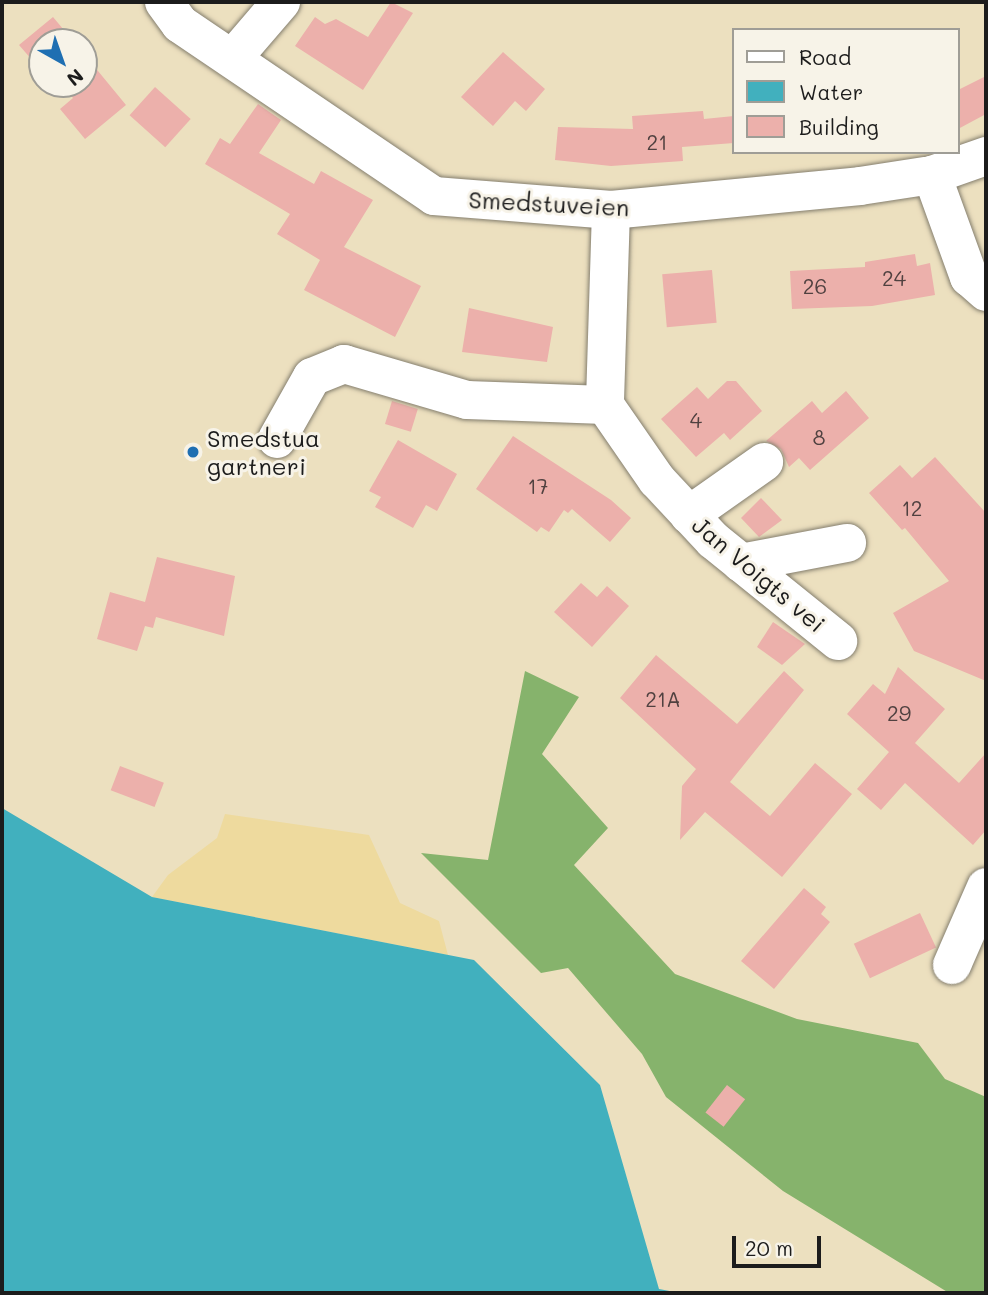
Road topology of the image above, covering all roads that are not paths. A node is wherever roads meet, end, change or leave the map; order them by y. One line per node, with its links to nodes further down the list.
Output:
1 (164, 2): 3 (street, Smedstuveien)
2 (281, 2): 3 (street)
3 (233, 58): 6 (street, Smedstuveien)
4 (986, 156): 5 (street, Smedstuveien)
5 (932, 175): 6 (street, Smedstuveien); 7 (street)
6 (611, 210): 8 (street)
7 (986, 292)
8 (605, 405): 9 (street); 11 (street, Jan Voigts vei)
9 (277, 439)
10 (764, 462): 11 (street)
11 (689, 514): 13 (street, Jan Voigts vei)
12 (847, 543): 13 (street)
13 (741, 563): 14 (street, Jan Voigts vei)
14 (838, 641)
15 (986, 887): 16 (street)
16 (952, 965)

